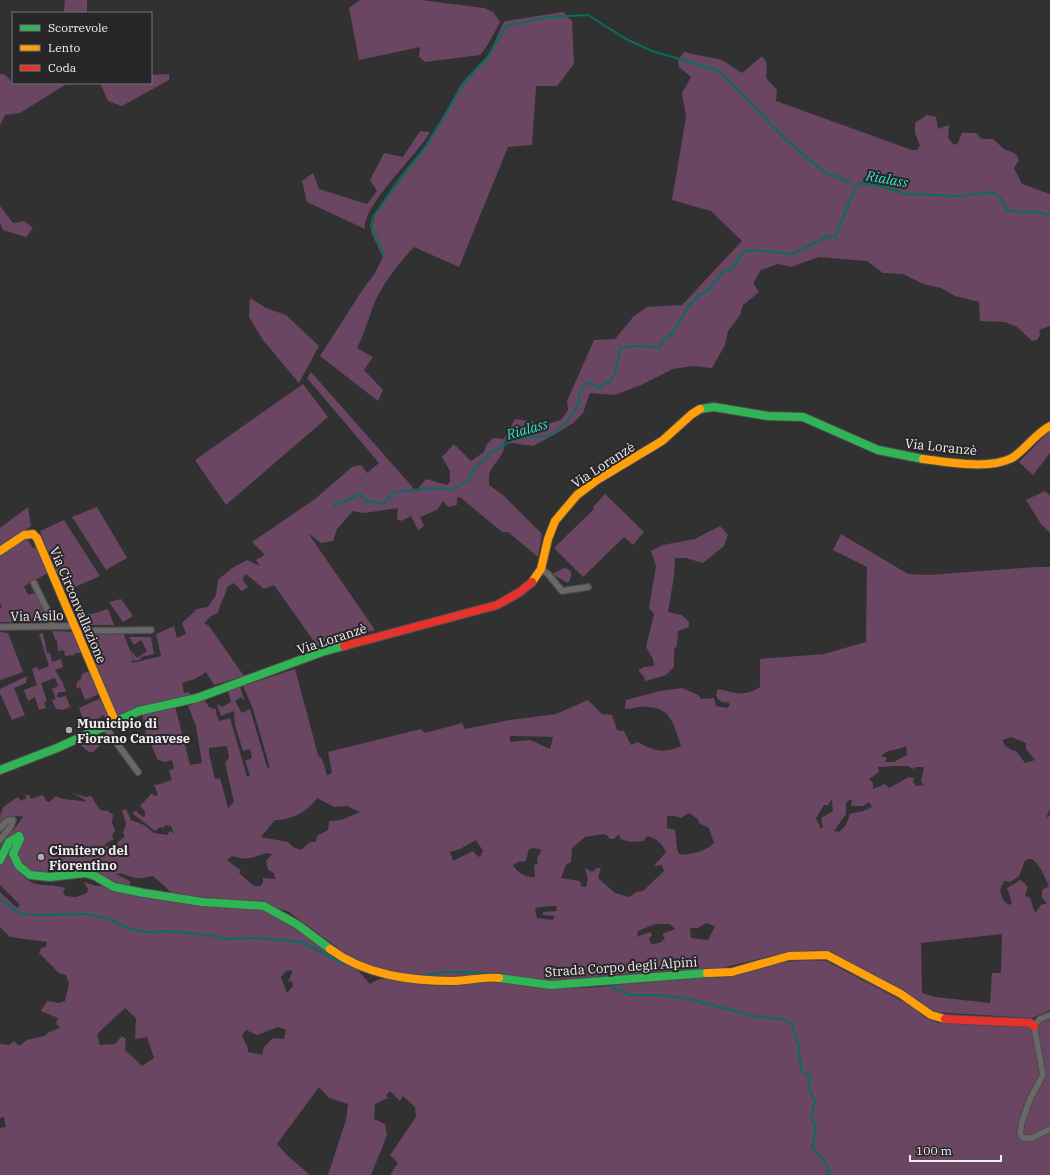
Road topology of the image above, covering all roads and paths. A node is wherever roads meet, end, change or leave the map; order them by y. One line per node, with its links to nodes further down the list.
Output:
1 (1050, 426): 3 (street, Via Loranzè)
2 (0, 551): 8 (street, Via Circonvallazione)
3 (541, 570): 5 (street); 10 (street, Via Loranzè)
4 (34, 583): 6 (street)
5 (588, 587)
6 (52, 626): 7 (street, Via Asilo); 8 (street, Via Asilo)
7 (0, 627)
8 (75, 629): 9 (street, Via Asilo); 10 (street, Via Circonvallazione)
9 (151, 630)
10 (115, 721): 11 (street, Via Loranzè)
11 (105, 727): 12 (street, Via Loranzè); 13 (street)
12 (0, 770)
13 (138, 772)
14 (0, 828): 15 (street)
15 (0, 840)
16 (0, 860): 18 (street, Strada Corpo degli Alpini)
17 (1050, 1015): 18 (street)
18 (1034, 1026): 19 (street)
19 (1050, 1129)

